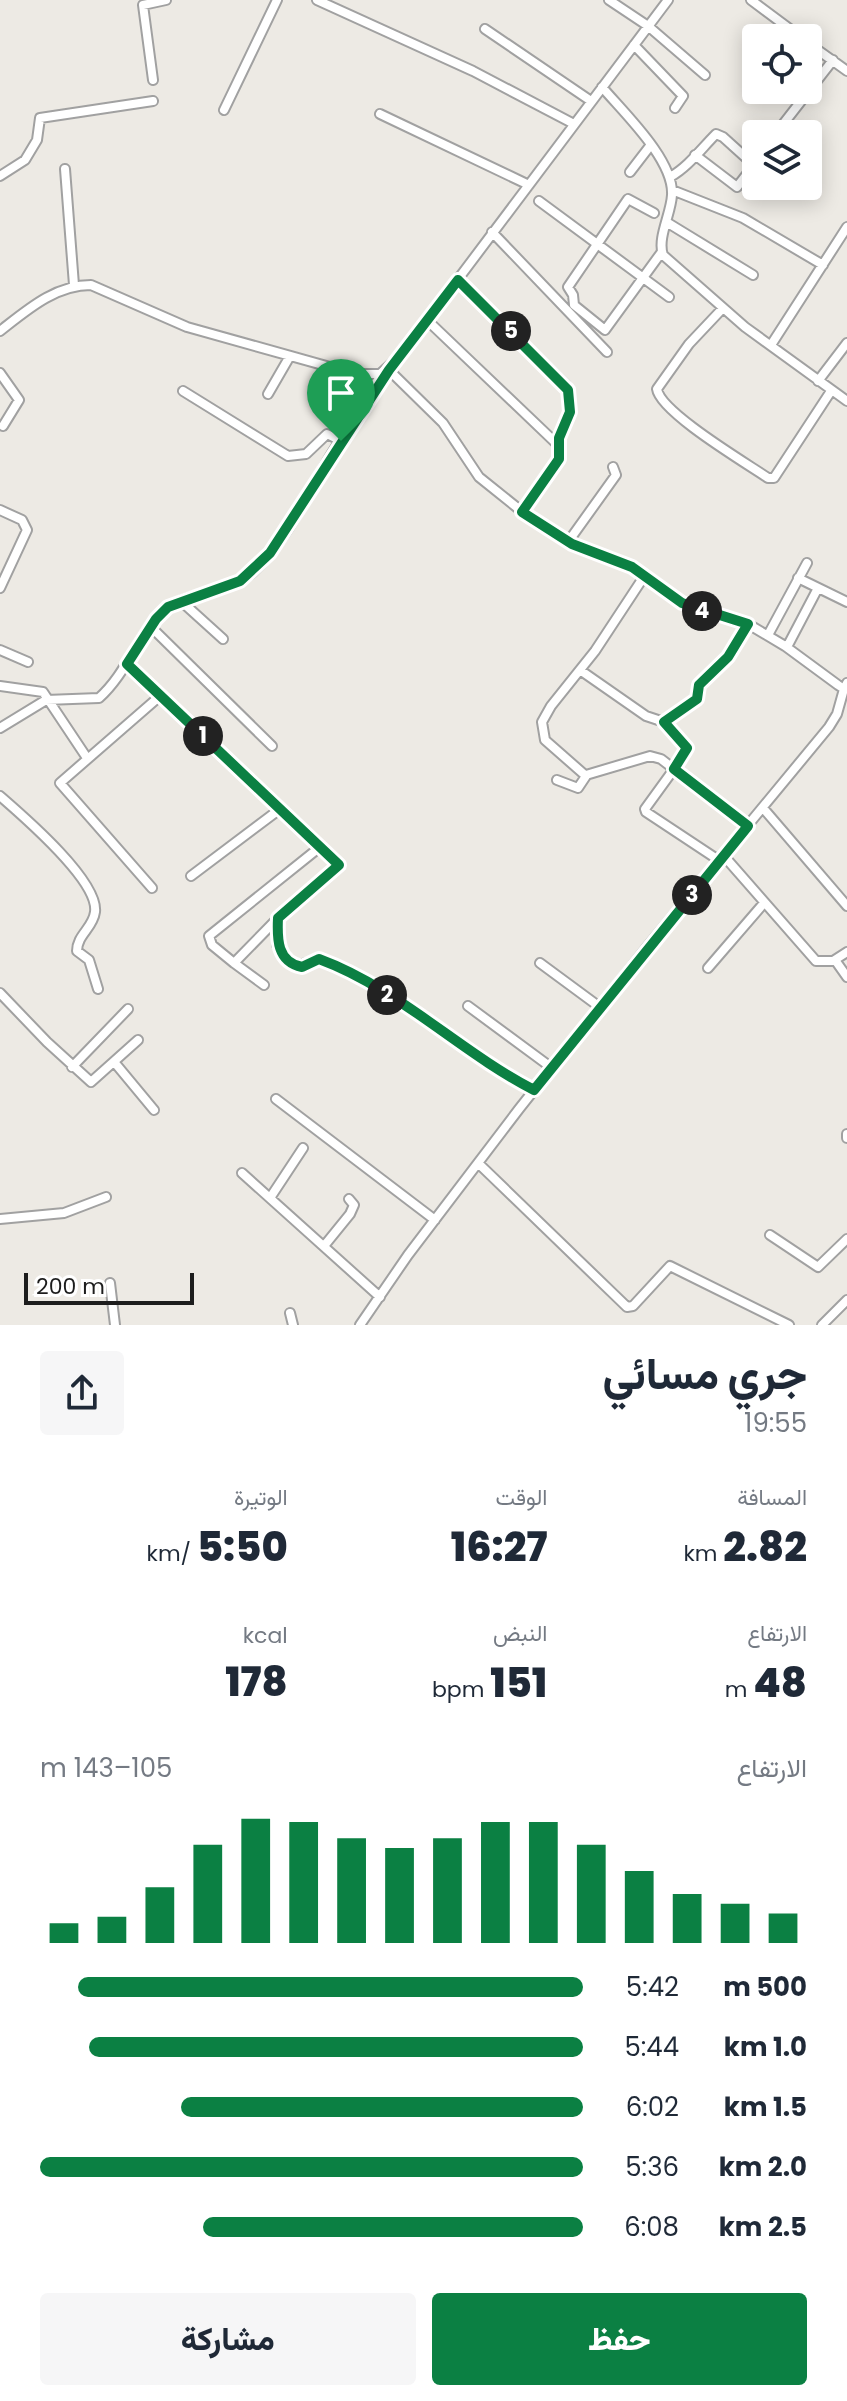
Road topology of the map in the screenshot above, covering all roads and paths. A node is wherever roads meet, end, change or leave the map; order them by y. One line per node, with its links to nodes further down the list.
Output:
1 (166, 0): 17 (street)
2 (277, 0): 22 (street)
3 (317, 0): 8 (street)
4 (342, 0): 8 (street)
5 (609, 0): 10 (street)
6 (668, 0): 10 (street)
7 (751, 0): 9 (street)
8 (341, 10): 25 (street)
9 (783, 24)
10 (648, 26): 12 (street); 16 (street)
11 (485, 29): 20 (street)
12 (634, 45): 18 (street); 21 (street)
13 (822, 53): 14 (street)
14 (833, 60): 15 (street); 24 (street)
15 (847, 71)
16 (705, 75)
17 (153, 80)
18 (602, 87): 20 (street); 26 (street)
19 (153, 101): 30 (street)
20 (591, 101): 25 (street)
21 (675, 108)
22 (224, 110)
23 (380, 114): 32 (street)
24 (786, 120)
25 (574, 124): 32 (street)
26 (650, 146): 29 (street); 31 (street)
27 (695, 155): 27 (street); 31 (street)
28 (65, 169): 45 (street)
29 (630, 172)
30 (0, 176)
31 (670, 177): 33 (street)
32 (529, 185): 38 (street)
33 (672, 190): 36 (street); 41 (street)
34 (539, 201): 39 (street)
35 (654, 213): 39 (street)
36 (668, 223): 40 (street); 42 (street)
37 (847, 227): 41 (street)
38 (492, 232): 44 (street); 52 (street)
39 (596, 245): 43 (street); 43 (street)
40 (661, 253): 43 (street); 47 (street)
41 (823, 265): 51 (street)
42 (753, 275)
43 (642, 278): 46 (street)
44 (458, 280): 48 (street); 63 (street)
45 (74, 285): 49 (street); 53 (street)
46 (669, 297)
47 (723, 308): 51 (street); 58 (street)
48 (427, 320): 54 (street); 63 (street)
49 (0, 331)
50 (847, 343): 56 (street)
51 (771, 345): 56 (street)
52 (607, 352)
53 (290, 356): 54 (street); 59 (street)
54 (389, 370): 62 (street); 66 (street)
55 (0, 373): 61 (street)
56 (818, 381): 58 (street)
57 (183, 391): 62 (street)
58 (831, 391): 60 (street)
59 (268, 394)
60 (847, 401)
61 (3, 426)
62 (341, 441): 73 (street)
63 (558, 445): 66 (street)
64 (613, 467): 67 (street)
65 (0, 510): 71 (street)
66 (522, 512): 67 (street)
67 (568, 542): 69 (street)
68 (807, 563): 70 (street)
69 (645, 575): 75 (street); 83 (street)
70 (798, 578): 72 (street); 77 (street)
71 (0, 588)
72 (818, 588): 74 (street); 79 (street)
73 (181, 601): 76 (street); 78 (street)
74 (847, 602)
75 (748, 624): 77 (street); 88 (street)
76 (151, 627): 82 (street); 90 (street)
77 (768, 635): 79 (street)
78 (223, 639)
79 (787, 647): 85 (street)
80 (0, 650): 81 (street)
81 (28, 662)
82 (127, 664): 86 (street); 87 (street)
83 (580, 670): 88 (street); 93 (street)
84 (0, 686): 87 (street)
85 (846, 687): 96 (street)
86 (160, 696): 91 (street); 97 (street)
87 (46, 700): 89 (street); 91 (street)
88 (664, 722): 92 (street)
89 (0, 728)
90 (272, 746)
91 (87, 758): 102 (street)
92 (674, 769): 93 (street); 98 (street); 100 (street)
93 (586, 775): 94 (street)
94 (557, 780)
95 (0, 796): 113 (street)
96 (763, 808): 98 (street); 104 (street)
97 (280, 809): 99 (street); 101 (street)
98 (748, 826): 100 (street)
99 (320, 847): 105 (street); 108 (street)
100 (722, 859): 103 (street); 116 (street)
101 (191, 876)
102 (152, 888)
103 (764, 903): 107 (street); 110 (street)
104 (847, 906)
105 (278, 918): 108 (street); 122 (street)
106 (847, 952): 107 (street)
107 (835, 960): 111 (street)
108 (234, 963): 112 (street)
109 (540, 963): 116 (street)
110 (708, 968)
111 (847, 977)
112 (264, 985)
113 (98, 989)
114 (0, 993): 120 (street)
115 (468, 1006): 121 (street)
116 (601, 1008): 121 (street)
117 (128, 1009): 120 (street)
118 (138, 1040): 119 (street)
119 (115, 1063): 120 (street); 124 (street)
120 (72, 1067)
121 (552, 1068): 122 (street)
122 (534, 1090): 126 (street)
123 (276, 1099): 132 (street)
124 (154, 1110)
125 (303, 1148): 129 (street)
126 (478, 1163): 132 (street); 143 (street)
127 (242, 1173): 129 (street)
128 (106, 1197): 131 (street)
129 (270, 1198): 135 (street)
130 (349, 1199): 135 (street)
131 (0, 1219)
132 (435, 1220): 137 (street)
133 (770, 1235): 134 (street)
134 (847, 1239)
135 (324, 1246): 137 (street)
136 (110, 1283): 140 (street)
137 (380, 1297): 142 (street)
138 (846, 1303): 144 (street)
139 (290, 1313): 141 (street)
140 (115, 1325)
141 (293, 1325)
142 (360, 1325)
143 (789, 1325)
144 (822, 1325)

